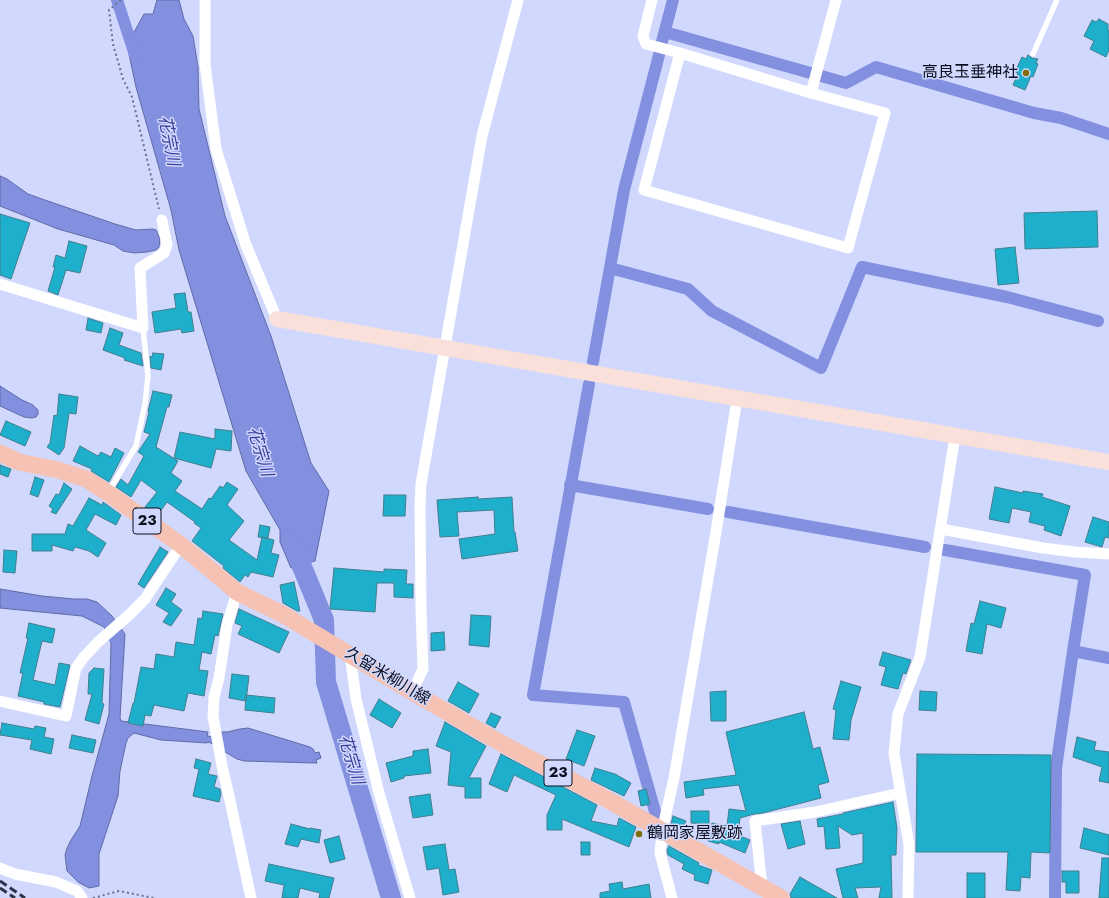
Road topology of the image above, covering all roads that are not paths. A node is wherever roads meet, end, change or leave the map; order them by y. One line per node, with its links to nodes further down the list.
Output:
1 (205, 0): 11 (street)
2 (518, 0): 13 (street)
3 (652, 0): 6 (street)
4 (836, 0): 8 (street)
5 (1057, 0): 7 (lane)
6 (680, 53): 8 (street); 8 (street)
7 (1033, 54)
8 (812, 93)
9 (162, 220): 12 (street)
10 (0, 284): 12 (street)
11 (277, 319): 13 (street)
12 (143, 328): 18 (lane)
13 (444, 347): 14 (street); 24 (street)
14 (737, 399): 15 (street); 27 (street)
15 (955, 436): 17 (street); 19 (street)
16 (0, 453): 18 (main road, 久留米柳川線 / 23)
17 (1109, 462)
18 (108, 493): 20 (main road, 久留米柳川線 / 23)
19 (940, 529): 21 (street); 26 (street)
20 (181, 545): 22 (main road, 久留米柳川線 / 23); 25 (street)
21 (1109, 554)
22 (237, 592): 23 (main road, 久留米柳川線 / 23); 31 (street)
23 (343, 650): 24 (main road, 久留米柳川線 / 23); 32 (street)
24 (412, 692): 27 (main road, 久留米柳川線 / 23)
25 (0, 701)
26 (900, 793): 29 (street); 35 (street)
27 (662, 831): 29 (main road, 久留米柳川線 / 23); 33 (street)
28 (0, 868): 30 (street)
29 (762, 888): 34 (main road, 久留米柳川線 / 23)
30 (82, 898)
31 (251, 898)
32 (410, 898)
33 (672, 898)
34 (781, 898)
35 (908, 898)

